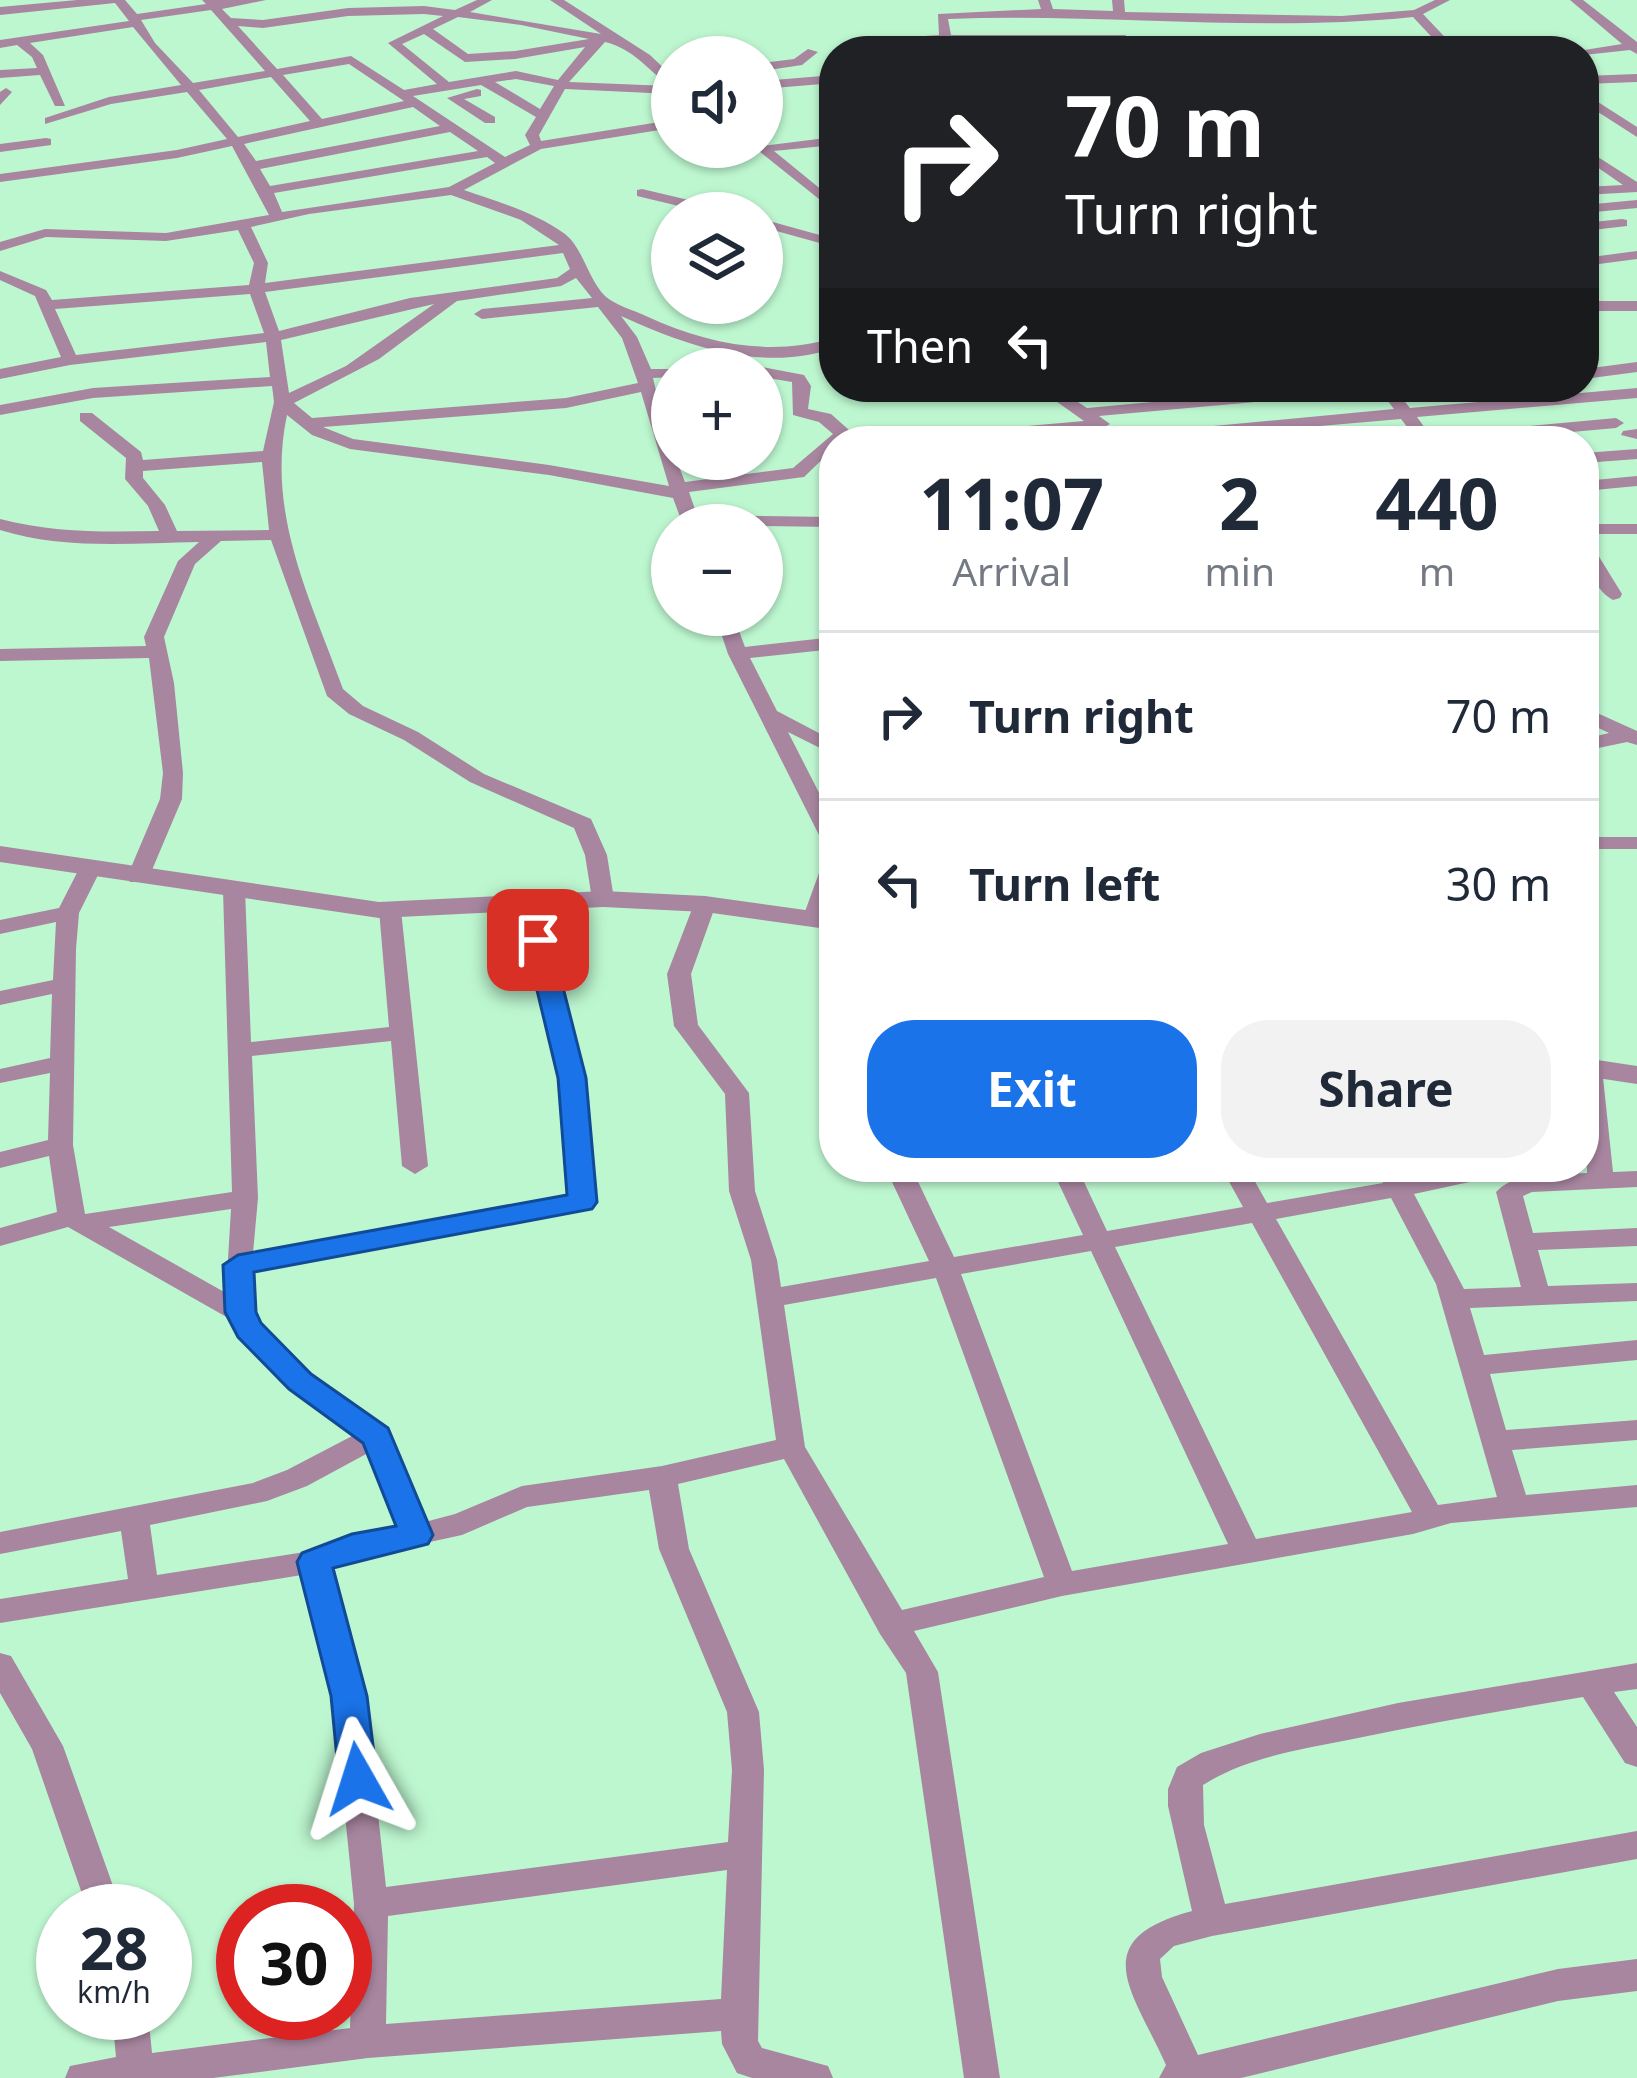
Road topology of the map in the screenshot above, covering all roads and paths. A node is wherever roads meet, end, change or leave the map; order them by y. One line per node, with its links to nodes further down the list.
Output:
1 (116, 0): 13 (street); 17 (street)
2 (260, 0): 8 (street)
3 (486, 0): 14 (street)
4 (556, 0): 24 (street)
5 (1199, 0): 16 (street)
6 (1444, 0): 11 (street)
7 (1576, 0): 27 (street)
8 (210, 3): 17 (street); 18 (street)
9 (1285, 3): 19 (street)
10 (1046, 6): 12 (street); 21 (street)
11 (1419, 7): 19 (street); 23 (street)
12 (1119, 8): 15 (street)
13 (0, 11)
14 (449, 16): 18 (street); 20 (street); 24 (street)
15 (1155, 17): 16 (street); 22 (street)
16 (1201, 19): 19 (street)
17 (136, 21): 25 (street); 50 (street)
18 (225, 21): 40 (street)
19 (1289, 26)
20 (424, 28): 31 (street); 33 (street)
21 (945, 36)
22 (1129, 36)
23 (1441, 36)
24 (606, 40): 31 (street); 34 (street); 47 (street)
25 (20, 41): 26 (street); 39 (street)
26 (0, 44)
27 (1636, 48): 29 (street)
28 (358, 49): 32 (street)
29 (1599, 50)
30 (812, 52): 36 (street)
31 (461, 55): 33 (street)
32 (342, 61): 38 (street); 40 (street)
33 (415, 62): 35 (street); 48 (street)
34 (651, 63)
35 (398, 64)
36 (783, 64)
37 (381, 66): 38 (street)
38 (365, 68): 52 (street)
39 (44, 71): 41 (street); 53 (street)
40 (270, 73): 50 (street); 58 (street)
41 (0, 74)
42 (1637, 78): 43 (street)
43 (1599, 79)
44 (480, 80): 47 (street); 48 (street); 51 (street)
45 (819, 80): 46 (street)
46 (783, 83)
47 (560, 84): 49 (street); 55 (street)
48 (445, 85): 52 (street)
49 (651, 86)
50 (189, 87): 57 (street); 62 (street)
51 (498, 89): 55 (street); 56 (street)
52 (408, 98): 58 (street); 60 (street)
53 (60, 103)
54 (1599, 107): 61 (street)
55 (542, 115): 66 (street)
56 (490, 120)
57 (50, 121)
58 (320, 124): 62 (street)
59 (651, 127): 66 (street)
60 (449, 128): 68 (street); 71 (street)
61 (1637, 133)
62 (236, 141): 71 (street); 74 (street)
63 (46, 142): 67 (street)
64 (819, 142): 65 (street)
65 (783, 145)
66 (537, 146): 68 (street)
67 (0, 148)
68 (496, 157): 75 (street); 77 (street)
69 (1599, 163): 73 (street)
70 (783, 164): 79 (street)
71 (253, 166): 75 (street)
72 (1637, 172): 73 (street)
73 (1618, 176): 76 (street)
74 (0, 178)
75 (270, 190): 83 (street)
76 (1599, 190)
77 (452, 191): 83 (street); 90 (street)
78 (643, 193): 80 (street)
79 (819, 194)
80 (651, 195)
81 (1637, 204): 82 (street)
82 (1599, 208)
83 (277, 216): 85 (street)
84 (1622, 223): 86 (street)
85 (243, 225): 89 (street); 95 (street)
86 (1599, 225)
87 (783, 230): 88 (street)
88 (819, 239)
89 (0, 247)
90 (568, 248): 94 (street); 95 (street)
91 (1637, 255): 92 (street)
92 (1599, 260)
93 (0, 275): 98 (street)
94 (583, 277): 96 (street); 97 (street)
95 (256, 289): 98 (street); 104 (street)
96 (455, 295): 104 (street); 116 (street)
97 (602, 302): 101 (street); 102 (street); 103 (street)
98 (45, 305): 106 (street)
99 (1599, 307): 100 (street)
100 (1633, 310)
101 (482, 314)
102 (675, 334): 103 (street); 105 (street)
103 (629, 337): 112 (street)
104 (273, 338): 106 (street); 113 (street)
105 (819, 349)
106 (70, 360): 109 (street)
107 (1637, 367): 108 (street)
108 (1599, 372)
109 (0, 374)
110 (783, 376): 128 (street)
111 (651, 378): 112 (street)
112 (644, 380): 126 (street); 144 (street)
113 (277, 381): 116 (street); 122 (street)
114 (1599, 393): 115 (street)
115 (1637, 394)
116 (282, 402): 126 (street); 137 (street)
117 (1067, 402): 123 (street)
118 (1203, 402): 123 (street)
119 (1394, 402): 124 (street)
120 (1500, 402): 124 (street)
121 (1593, 402): 133 (street)
122 (0, 410)
123 (1082, 413): 127 (street)
124 (1402, 414): 131 (street); 132 (street)
125 (86, 417): 139 (street)
126 (308, 423): 144 (street)
127 (1102, 424): 129 (street); 130 (street)
128 (836, 426)
129 (1087, 426)
130 (1106, 426)
131 (1322, 426)
132 (1413, 426)
133 (1630, 433): 134 (street)
134 (1599, 434)
135 (819, 453): 140 (street)
136 (1637, 454): 138 (street)
137 (270, 456): 139 (street); 152 (street)
138 (1599, 457)
139 (137, 466): 151 (street)
140 (798, 472): 141 (street); 144 (street)
141 (819, 473)
142 (1637, 482): 143 (street)
143 (1599, 485)
144 (681, 491): 145 (street)
145 (685, 504)
146 (783, 522): 147 (street)
147 (819, 522)
148 (0, 524): 151 (street)
149 (1599, 529): 150 (street)
150 (1637, 529)
151 (170, 534): 153 (street)
152 (278, 535): 153 (street); 173 (street)
153 (214, 538): 158 (street)
154 (1599, 571): 155 (street)
155 (1613, 594)
156 (731, 636): 160 (street)
157 (819, 645): 160 (street)
158 (156, 652): 159 (street); 171 (street)
159 (0, 655)
160 (738, 655): 161 (street)
161 (773, 716): 164 (street); 166 (street)
162 (1599, 720): 163 (street)
163 (1633, 737): 165 (street)
164 (819, 741)
165 (1599, 743)
166 (819, 812)
167 (1599, 843): 168 (street)
168 (1637, 843)
169 (0, 854): 170 (street)
170 (91, 868): 171 (street); 177 (street)
171 (138, 877): 172 (street)
172 (233, 890): 176 (street); 183 (street)
173 (603, 899): 174 (street); 175 (street)
174 (530, 903): 176 (street); 207 (street)
175 (705, 904): 178 (street); 211 (street)
176 (390, 910): 182 (street)
177 (68, 913): 179 (street); 180 (street)
178 (819, 918)
179 (0, 927)
180 (64, 985): 181 (street); 184 (street)
181 (0, 998)
182 (399, 1033): 183 (street); 191 (street)
183 (242, 1050): 200 (street)
184 (62, 1063): 187 (street); 188 (street)
185 (1599, 1067): 186 (street)
186 (1637, 1075)
187 (0, 1076)
188 (60, 1145): 189 (street); 202 (street)
189 (0, 1160)
190 (1599, 1165): 193 (street)
191 (415, 1166)
192 (1637, 1179): 193 (street)
193 (1601, 1181)
194 (905, 1182): 208 (street)
195 (1071, 1182): 205 (street)
196 (1242, 1182): 201 (street)
197 (1373, 1182): 201 (street)
198 (1395, 1182): 212 (street)
199 (1587, 1182): 206 (street)
200 (245, 1198): 202 (street); 207 (street)
201 (1259, 1212): 205 (street); 224 (street)
202 (76, 1220): 203 (street); 213 (street)
203 (0, 1237)
204 (1637, 1237): 206 (street)
205 (1100, 1240): 208 (street); 227 (street)
206 (1523, 1242): 210 (street)
207 (238, 1265): 213 (street)
208 (946, 1269): 211 (street); 229 (street)
209 (1637, 1292): 210 (street)
210 (1537, 1295): 212 (street)
211 (770, 1298): 219 (street)
212 (1454, 1299): 215 (street)
213 (240, 1312): 217 (street)
214 (1637, 1350): 215 (street)
215 (1472, 1366): 218 (street)
216 (1637, 1430): 218 (street)
217 (376, 1436): 223 (street); 225 (street)
218 (1496, 1441): 222 (street)
219 (791, 1447): 220 (street); 232 (street)
220 (662, 1477): 225 (street); 238 (street)
221 (1637, 1496): 222 (street)
222 (1515, 1508): 224 (street)
223 (134, 1518): 226 (street); 230 (street)
224 (1430, 1518): 227 (street)
225 (416, 1535): 228 (street)
226 (0, 1543)
227 (1246, 1549): 229 (street)
228 (314, 1562): 230 (street); 240 (street)
229 (1062, 1584): 232 (street)
230 (144, 1588): 231 (street)
231 (0, 1611)
232 (891, 1624): 251 (street)
233 (0, 1665): 239 (street)
234 (1637, 1676): 235 (street)
235 (1591, 1683): 236 (street); 242 (street)
236 (1637, 1754)
237 (1637, 1845): 242 (street)
238 (742, 1854): 241 (street); 244 (street)
239 (95, 1884)
240 (369, 1884)
241 (372, 1904)
242 (1212, 1921): 248 (street)
243 (1637, 1975): 248 (street)
244 (738, 2014): 246 (street); 250 (street)
245 (133, 2040): 247 (street)
246 (368, 2042): 247 (street)
247 (136, 2072): 249 (street)
248 (1180, 2076)
249 (83, 2078)
250 (815, 2078)
251 (982, 2078)

